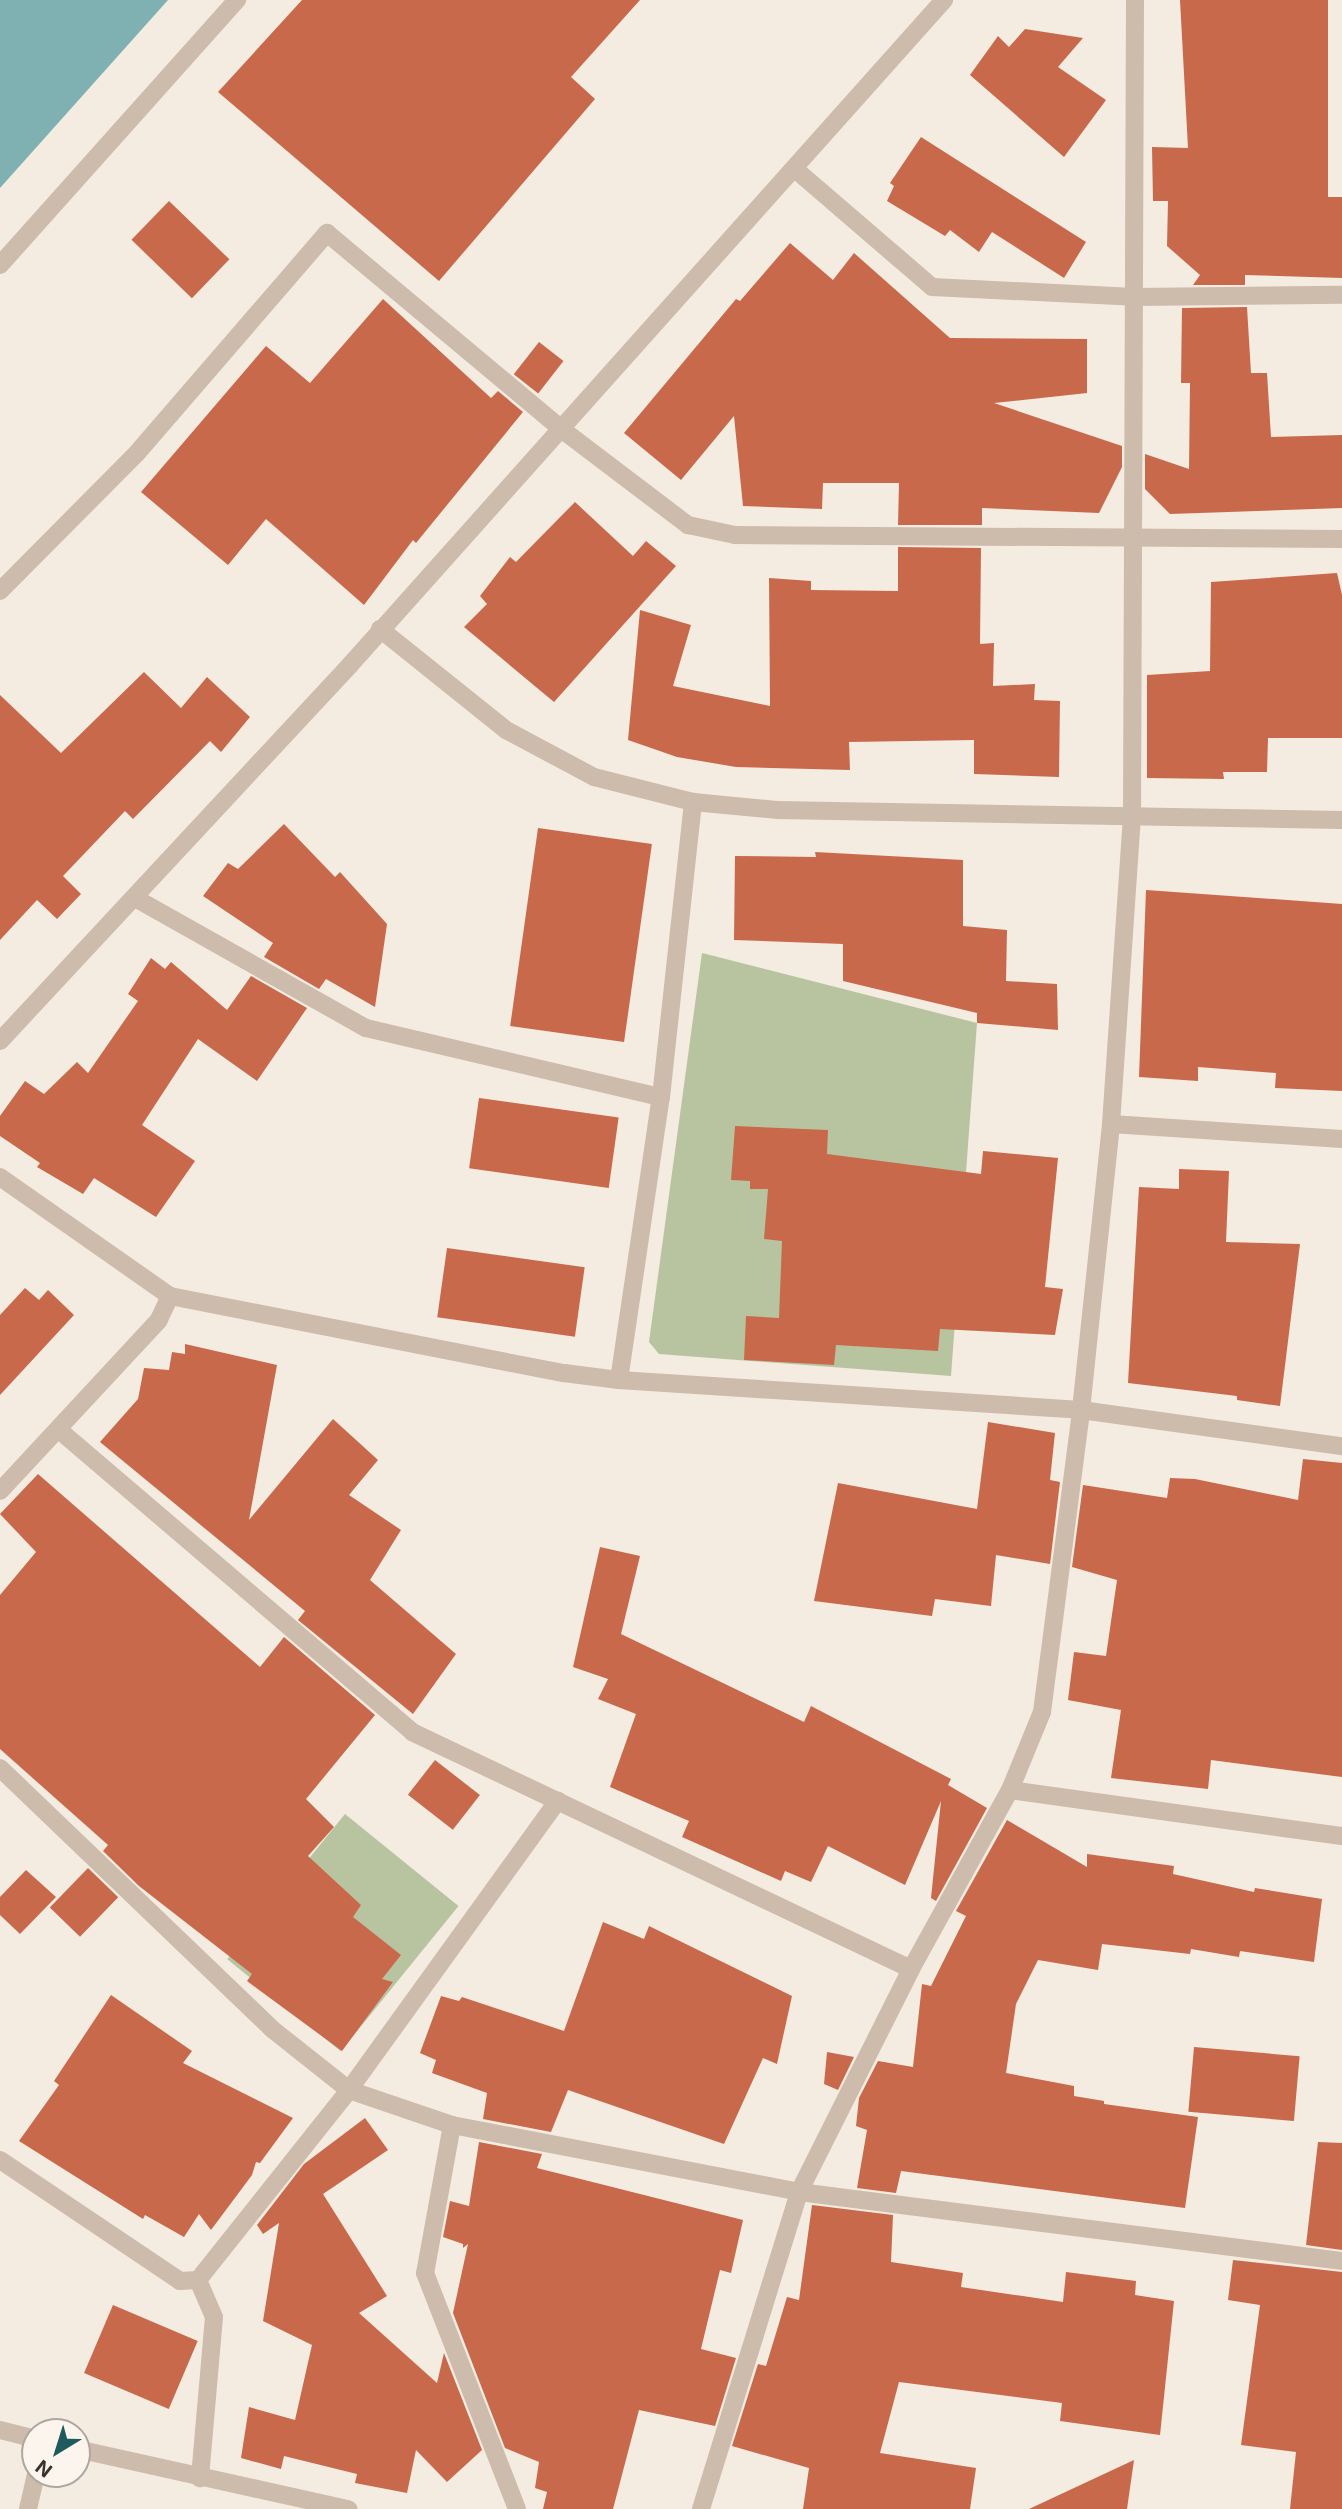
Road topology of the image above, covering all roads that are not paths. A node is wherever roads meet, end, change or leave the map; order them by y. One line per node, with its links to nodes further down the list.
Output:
1 (237, 0): 5 (street)
2 (944, 0): 4 (street)
3 (1135, 0): 7 (street)
4 (796, 170): 7 (street); 8 (street)
5 (0, 265)
6 (1342, 295): 7 (street)
7 (1134, 297): 9 (street)
8 (560, 428): 9 (street); 11 (street); 12 (street)
9 (1133, 536): 10 (street); 14 (street)
10 (1342, 539)
11 (0, 591)
12 (380, 629): 13 (street); 16 (street)
13 (693, 803): 14 (street); 18 (street)
14 (1132, 817): 15 (street); 19 (street)
15 (1342, 820)
16 (135, 898): 17 (street); 18 (street)
17 (0, 1041)
18 (660, 1097): 23 (street)
19 (1111, 1124): 20 (street); 24 (street)
20 (1342, 1139)
21 (0, 1177): 22 (street)
22 (170, 1296): 23 (street); 25 (street)
23 (619, 1380): 24 (street)
24 (1081, 1410): 26 (street); 29 (street)
25 (59, 1430): 27 (street); 30 (street)
26 (1342, 1446)
27 (0, 1490)
28 (0, 1768): 33 (street)
29 (1010, 1790): 31 (street); 32 (street)
30 (558, 1800): 32 (street); 33 (street)
31 (1342, 1836)
32 (911, 1969): 36 (street)
33 (349, 2090): 34 (street); 38 (street)
34 (452, 2125): 36 (street); 46 (street)
35 (0, 2160): 38 (street)
36 (799, 2192): 37 (street); 47 (street)
37 (1342, 2261)
38 (198, 2280): 42 (street)
39 (0, 2430): 40 (street)
40 (21, 2435)
41 (91, 2452): 42 (street)
42 (200, 2478): 45 (street)
43 (32, 2488): 44 (street)
44 (27, 2509)
45 (348, 2509)
46 (517, 2509)
47 (701, 2509)

